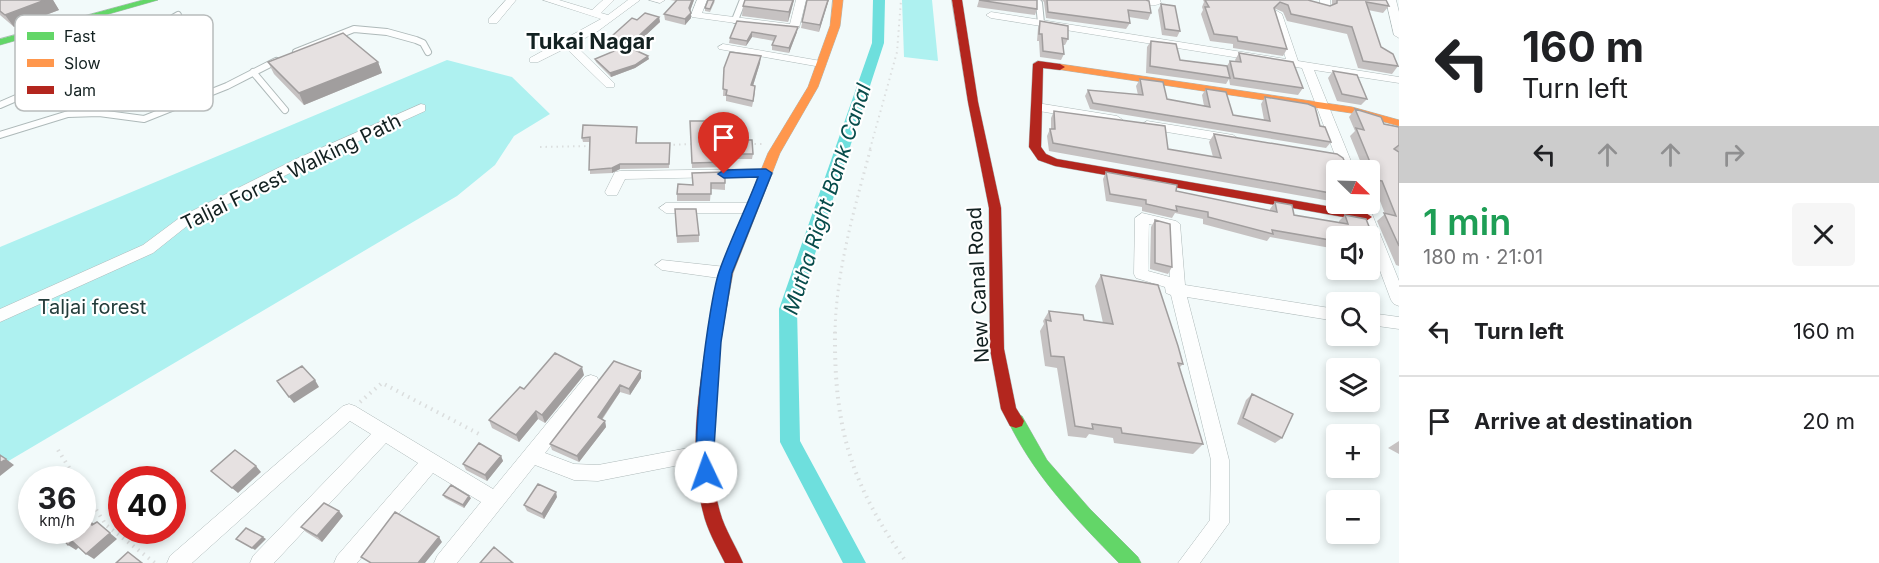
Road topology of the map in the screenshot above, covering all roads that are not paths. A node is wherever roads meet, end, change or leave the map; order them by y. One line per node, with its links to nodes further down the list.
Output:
1 (153, 0): 21 (street)
2 (511, 0): 25 (street)
3 (548, 0): 19 (street)
4 (609, 0): 19 (street)
5 (635, 0): 23 (street)
6 (654, 0): 7 (street)
7 (660, 0)
8 (702, 0): 24 (street)
9 (743, 0): 24 (lane)
10 (801, 0): 24 (street)
11 (838, 0): 35 (street)
12 (957, 0): 78 (street, New Canal Road)
13 (1131, 0): 14 (street)
14 (1155, 0)
15 (1286, 0): 16 (street)
16 (1325, 0)
17 (1039, 3): 26 (lane)
18 (1394, 6): 27 (street)
19 (594, 14): 23 (street)
20 (1277, 14): 34 (street)
21 (98, 15)
22 (991, 15): 26 (street)
23 (608, 18): 30 (street)
24 (735, 20)
25 (493, 21)
26 (1041, 23): 34 (street)
27 (1399, 35)
28 (15, 38): 29 (street)
29 (0, 42)
30 (568, 44): 33 (street); 39 (street)
31 (723, 47): 35 (street)
32 (428, 51): 37 (lane)
33 (534, 60)
34 (1293, 62): 36 (street)
35 (821, 64): 52 (street)
36 (1306, 64): 38 (street); 43 (street)
37 (253, 72): 40 (lane); 46 (lane)
38 (1399, 80)
39 (610, 85)
40 (213, 92)
41 (15, 98): 42 (lane)
42 (0, 105)
43 (1323, 105): 44 (street); 48 (street); 51 (street)
44 (1037, 107): 50 (street); 54 (street)
45 (422, 108): 64 (street, Taljai Forest Walking Path)
46 (285, 110)
47 (164, 111): 49 (lane)
48 (1399, 123)
49 (0, 135)
50 (1249, 142)
51 (1339, 160)
52 (766, 173): 53 (street); 56 (street)
53 (612, 192)
54 (1326, 205)
55 (666, 208): 56 (street)
56 (752, 208): 59 (street)
57 (1365, 214): 62 (street)
58 (662, 265): 59 (street)
59 (726, 273): 69 (street)
60 (1140, 283): 61 (street)
61 (1178, 288): 61 (street); 63 (street); 79 (street)
62 (1399, 300)
63 (1326, 313)
64 (0, 316)
65 (1380, 320): 66 (street)
66 (1399, 323)
67 (591, 382): 70 (street)
68 (384, 433): 71 (street); 73 (street); 74 (street)
69 (704, 453): 70 (street); 77 (street)
70 (532, 456): 72 (street)
71 (431, 462): 72 (street); 75 (street)
72 (496, 501): 76 (street)
73 (177, 563)
74 (260, 563)
75 (344, 563)
76 (444, 563)
77 (734, 563)
78 (1132, 563)
79 (1188, 563)

